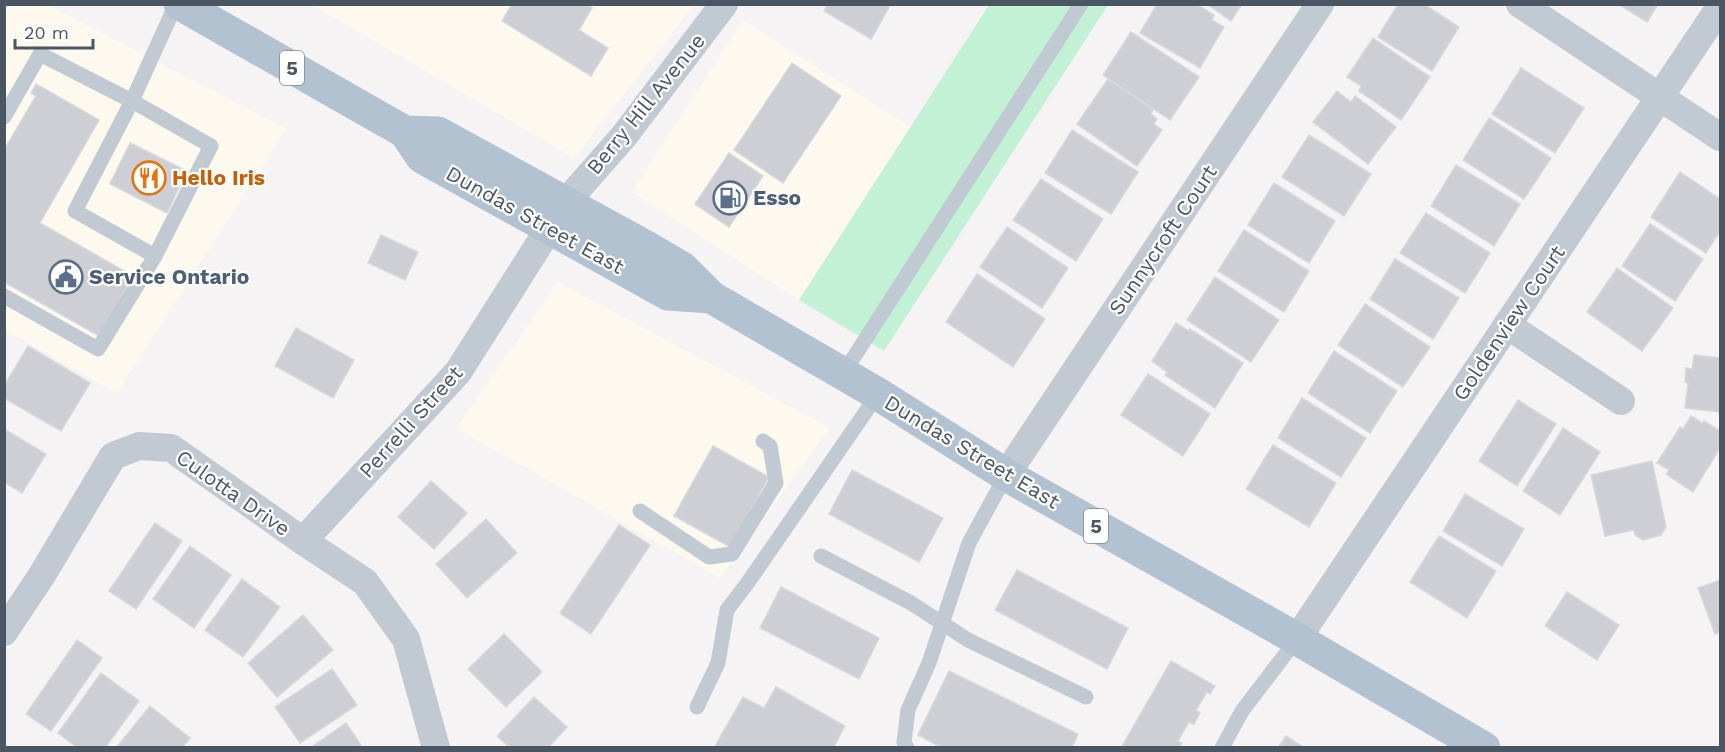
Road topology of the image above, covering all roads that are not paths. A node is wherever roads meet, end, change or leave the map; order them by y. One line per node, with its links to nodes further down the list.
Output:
1 (178, 4): 8 (lane); 11 (main road, Dundas Street East / 5)
2 (724, 4): 11 (street, Berry Hill Avenue)
3 (1081, 4): 15 (lane)
4 (1320, 4): 19 (street, Sunnycroft Court)
5 (1520, 4): 7 (street)
6 (1720, 7): 7 (street, Goldenview Court)
7 (1660, 97): 10 (street); 14 (street, Goldenview Court)
8 (132, 101): 9 (lane); 12 (lane); 12 (lane)
9 (4, 117)
10 (1720, 137)
11 (557, 215): 15 (main road, Dundas Street East / 5); 21 (street, Perrelli Street)
12 (154, 256): 13 (lane)
13 (4, 296)
14 (1507, 325): 17 (street); 25 (street, Goldenview Court)
15 (843, 374): 16 (main road, Dundas Street East / 5)
16 (878, 394): 19 (main road, Dundas Street East / 5); 27 (lane)
17 (1621, 401)
18 (763, 441): 20 (lane)
19 (1006, 475): 23 (lane); 25 (main road, Dundas Street East / 5)
20 (640, 511)
21 (303, 541): 24 (street, Culotta Drive); 28 (street, Culotta Drive)
22 (821, 556): 23 (lane)
23 (942, 625): 26 (lane); 29 (lane)
24 (4, 632)
25 (1297, 639): 30 (lane); 31 (main road, Dundas Street East / 5)
26 (1086, 697)
27 (697, 707)
28 (436, 747)
29 (907, 747)
30 (1222, 747)
31 (1484, 747)

